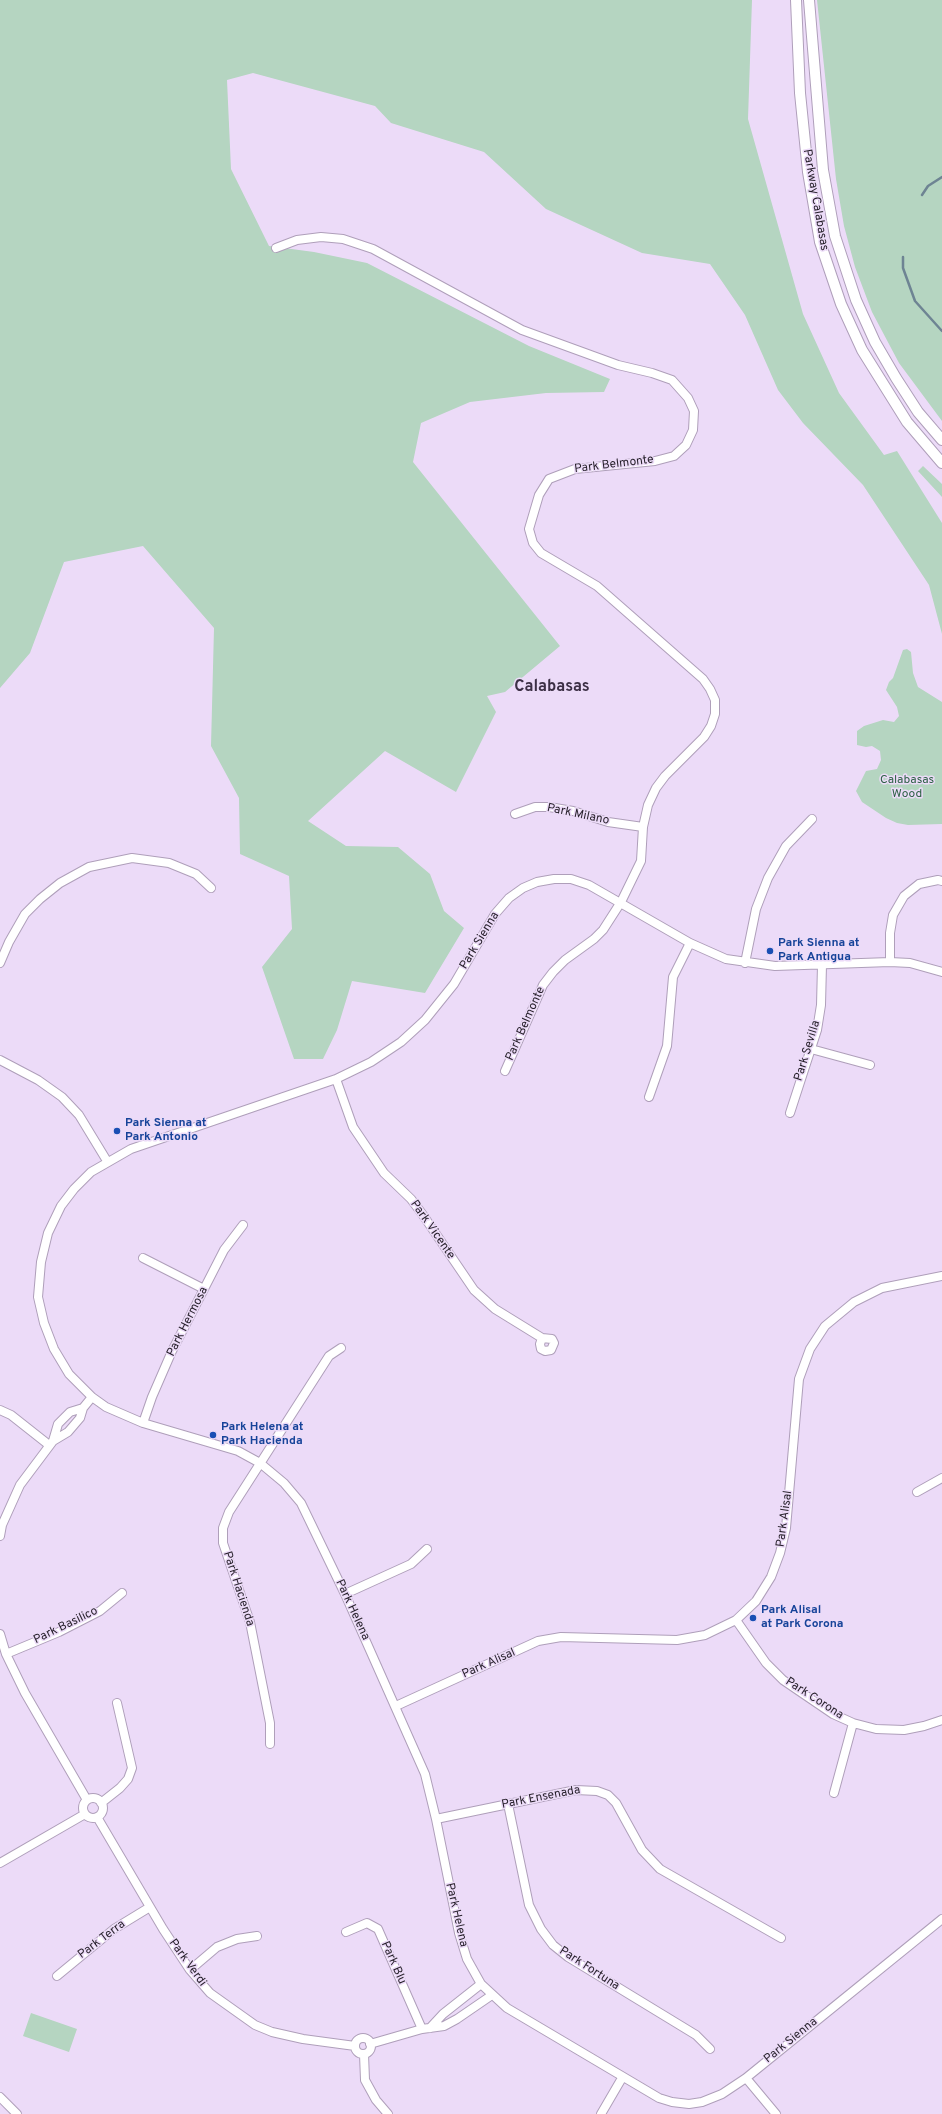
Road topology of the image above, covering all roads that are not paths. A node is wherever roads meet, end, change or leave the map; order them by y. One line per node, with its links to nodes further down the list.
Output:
1 (796, 0): 5 (street, Parkway Calabasas)
2 (809, 0): 4 (street, Parkway Calabasas)
3 (276, 248): 8 (street, Park Belmonte)
4 (942, 440)
5 (942, 462)
6 (515, 814): 8 (street, Park Milano)
7 (812, 819): 15 (street)
8 (643, 827): 11 (street, Park Belmonte)
9 (942, 881): 13 (street)
10 (211, 888): 14 (street)
11 (621, 902): 12 (street, Park Sienna); 21 (street, Park Belmonte); 22 (street, Park Sienna)
12 (690, 943): 15 (street, Park Sienna); 23 (street)
13 (890, 962): 16 (street, Park Sienna); 17 (street, Park Sienna)
14 (0, 963)
15 (745, 963): 16 (street, Park Sienna)
16 (822, 965): 18 (street, Park Sevilla)
17 (942, 972)
18 (810, 1049): 20 (street); 24 (street, Park Sevilla)
19 (0, 1060): 25 (street)
20 (870, 1066)
21 (505, 1071)
22 (336, 1079): 25 (street, Park Sienna); 31 (street, Park Vicente)
23 (650, 1097)
24 (790, 1113)
25 (107, 1161): 26 (street, Park Sienna)
26 (61, 1206): 33 (street, Park Helena)
27 (243, 1225): 30 (street, Park Hermosa)
28 (143, 1258): 30 (street)
29 (942, 1276): 47 (street, Park Alisal)
30 (204, 1289): 37 (street, Park Hermosa)
31 (542, 1338)
32 (341, 1348): 40 (street, Park Hacienda)
33 (92, 1397): 34 (street); 37 (street, Park Helena)
34 (83, 1408): 36 (street); 38 (street)
35 (0, 1410): 39 (street)
36 (63, 1420): 38 (street); 39 (street)
37 (143, 1424): 40 (street, Park Helena)
38 (72, 1428): 39 (street)
39 (51, 1443): 43 (street)
40 (260, 1463): 46 (street, Park Helena); 54 (street, Park Hacienda)
41 (942, 1478): 42 (street)
42 (917, 1492)
43 (0, 1536)
44 (427, 1549): 46 (street)
45 (122, 1593): 49 (street, Park Basilico)
46 (345, 1594): 51 (street, Park Helena)
47 (736, 1620): 51 (street, Park Alisal); 53 (street, Park Corona)
48 (0, 1634): 49 (street)
49 (6, 1654): 56 (street)
50 (117, 1703): 57 (street)
51 (396, 1706): 61 (street, Park Helena)
52 (942, 1720): 53 (street, Park Corona)
53 (853, 1723): 55 (street)
54 (270, 1744)
55 (834, 1793)
56 (87, 1800): 57 (street); 59 (street)
57 (101, 1803): 60 (street)
58 (508, 1804): 61 (street, Park Ensenada); 67 (street, Park Ensenada); 75 (street, Park Fortuna)
59 (85, 1814): 60 (street); 62 (street)
60 (97, 1817): 63 (street, Park Verdi)
61 (436, 1819): 70 (street, Park Helena)
62 (0, 1863)
63 (150, 1907): 68 (street, Park Verdi); 69 (street, Park Terra)
64 (942, 1919): 78 (street, Park Sienna)
65 (346, 1932): 72 (street, Park Blu)
66 (257, 1936): 68 (street)
67 (781, 1938)
68 (190, 1970): 74 (street, Park Verdi)
69 (57, 1976)
70 (481, 1984): 71 (street, Park Helena); 72 (street)
71 (492, 1995): 72 (street, Park Verdi); 77 (street, Park Helena)
72 (426, 2028): 73 (street, Park Verdi)
73 (370, 2044): 74 (street, Park Verdi); 76 (street)
74 (355, 2046): 76 (street)
75 (710, 2049)
76 (364, 2054): 81 (street)
77 (622, 2078): 78 (street, Park Sienna); 82 (street)
78 (746, 2078): 83 (street)
79 (0, 2097): 80 (street)
80 (17, 2114)
81 (388, 2114)
82 (601, 2114)
83 (776, 2114)

